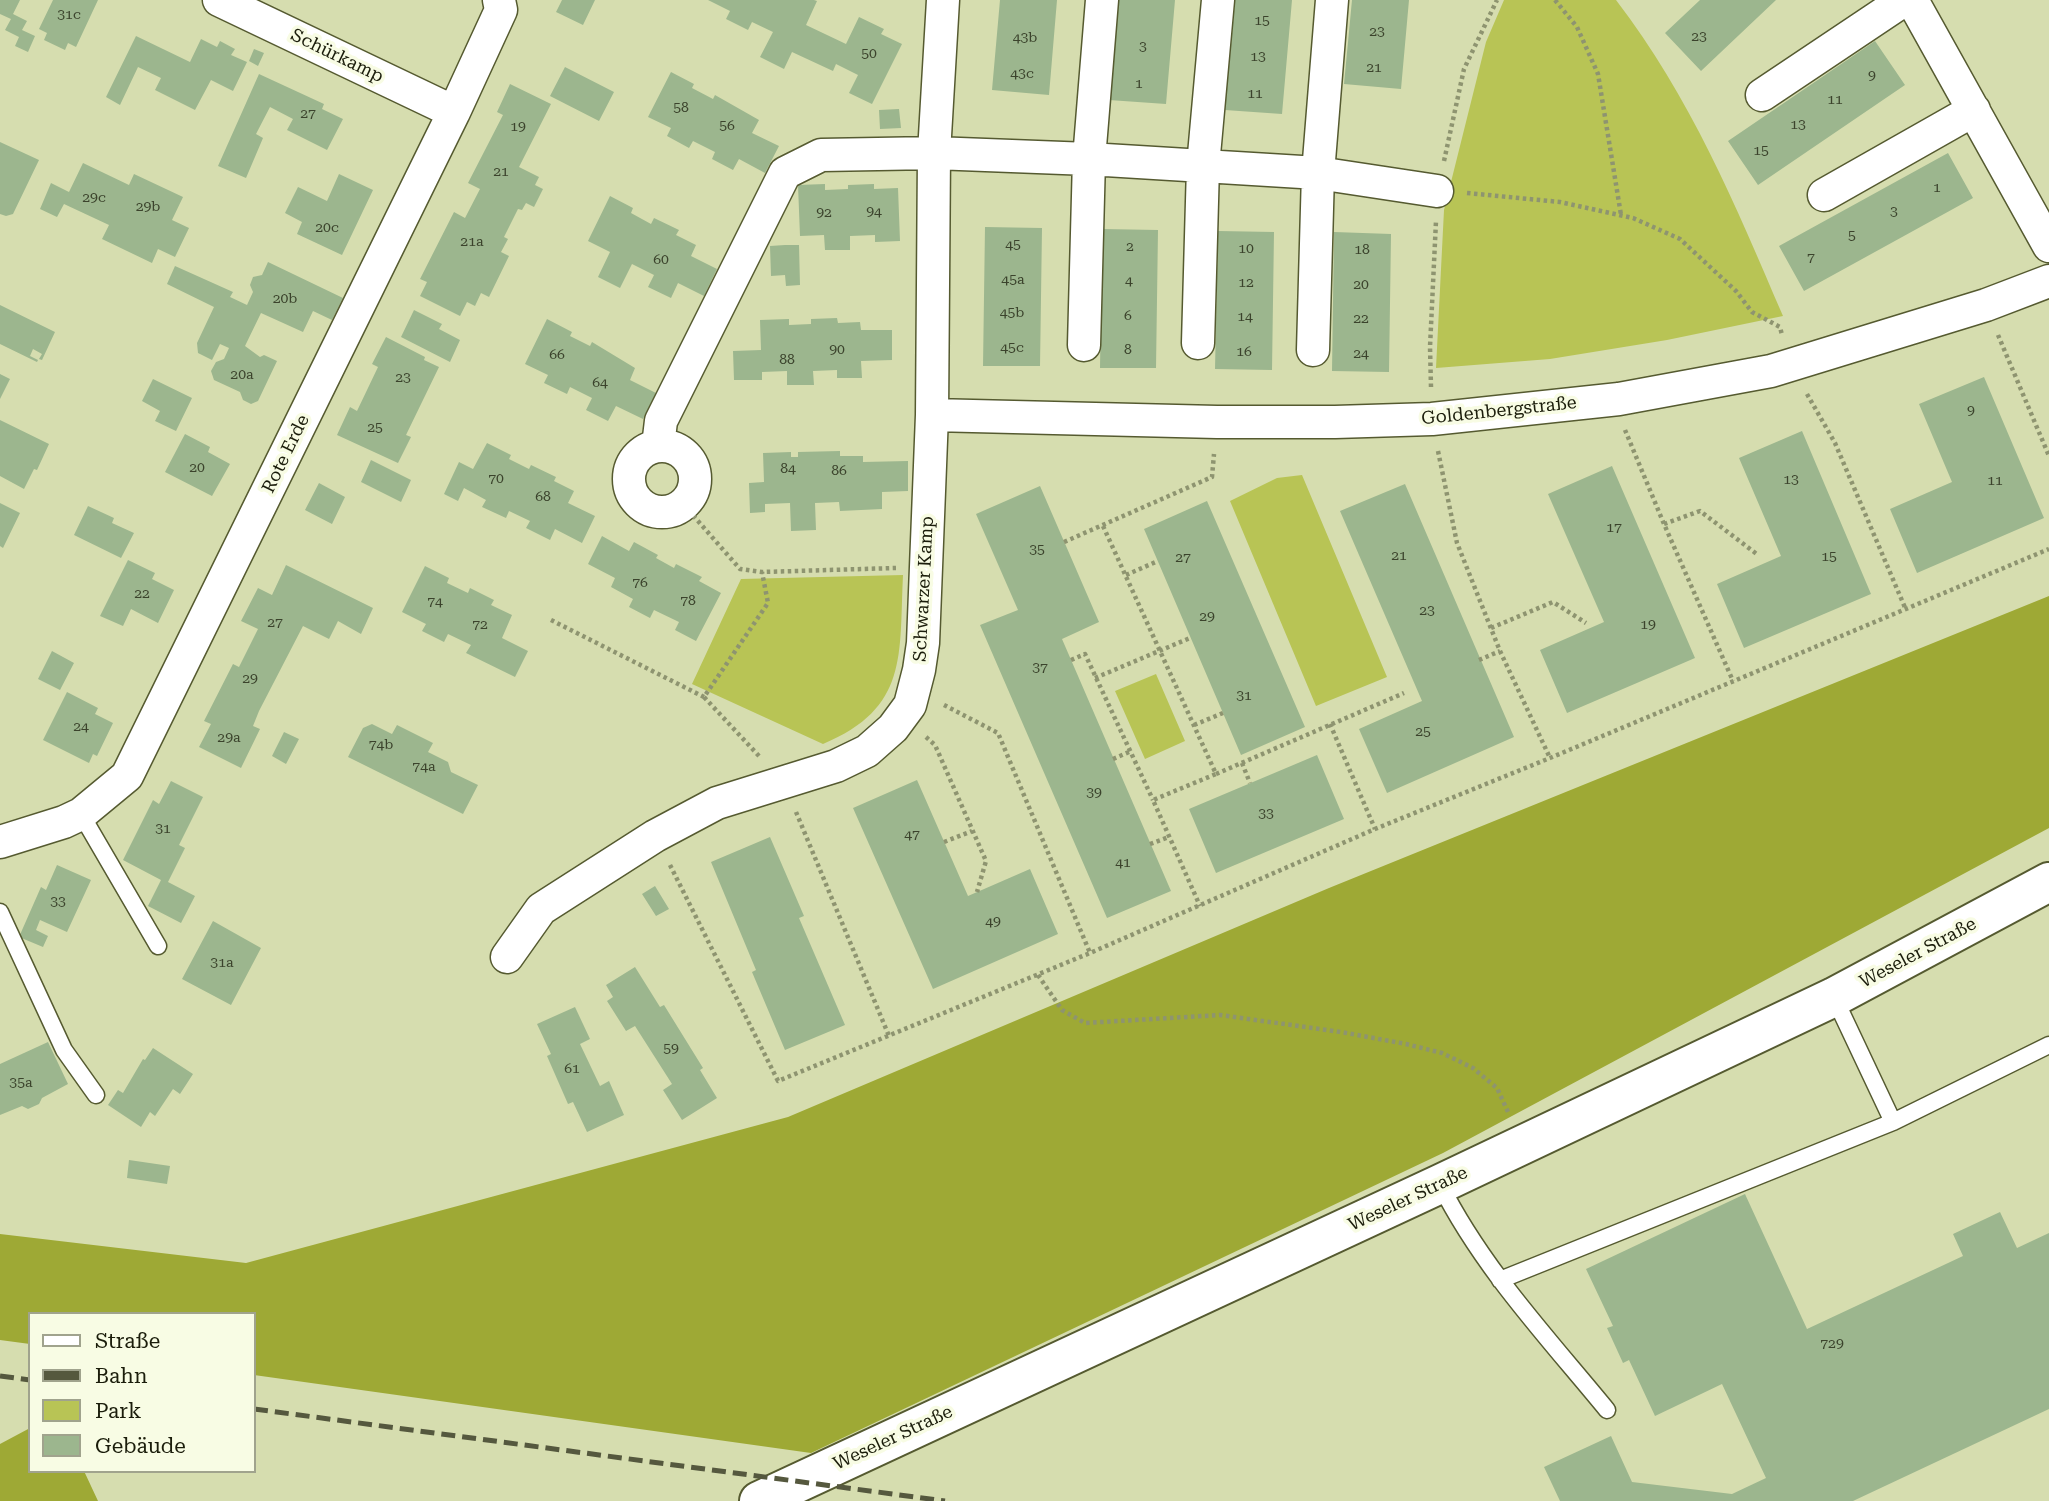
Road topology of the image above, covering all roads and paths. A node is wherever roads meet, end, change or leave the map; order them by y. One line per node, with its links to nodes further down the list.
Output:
1 (219, 0): 12 (street, Schürkamp)
2 (499, 0): 12 (street, Rote Erde)
3 (943, 0): 13 (street, Schwarzer Kamp)
4 (1101, 0): 14 (street)
5 (1218, 0): 15 (street)
6 (1332, 0): 16 (street)
7 (1556, 0): 19 (path)
8 (1904, 0): 10 (street)
9 (1912, 0): 11 (street)
10 (1762, 95)
11 (1974, 110): 18 (street); 20 (street)
12 (454, 112): 66 (street, Rote Erde)
13 (934, 153): 14 (street); 28 (street, Schwarzer Kamp); 30 (street)
14 (1089, 159): 15 (street); 24 (street)
15 (1203, 166): 16 (street); 23 (street)
16 (1318, 173): 17 (street); 25 (street)
17 (1437, 191): 19 (path)
18 (1824, 195)
19 (1621, 215): 26 (path)
20 (2049, 246)
21 (2049, 281): 22 (street, Goldenbergstraße)
22 (1986, 305): 26 (street, Goldenbergstraße); 31 (path)
23 (1198, 343)
24 (1084, 345)
25 (1313, 350)
26 (1791, 365): 27 (street, Goldenbergstraße); 42 (path)
27 (1619, 399): 29 (street, Goldenbergstraße); 33 (path)
28 (932, 415): 29 (street, Goldenbergstraße); 39 (street, Schwarzer Kamp)
29 (1217, 422): 34 (path)
30 (658, 446): 32 (street); 32 (street)
31 (2049, 456)
32 (684, 505): 40 (path)
33 (1664, 524): 37 (path); 52 (path)
34 (1103, 526): 35 (path); 41 (path)
35 (1064, 542)
36 (2049, 549): 42 (path)
37 (1758, 555)
38 (1158, 561): 41 (path)
39 (925, 568): 40 (path); 55 (street, Schwarzer Kamp)
40 (762, 572): 54 (path)
41 (1126, 575): 47 (path)
42 (1906, 610): 52 (path)
43 (551, 620): 54 (path)
44 (1586, 623): 45 (path)
45 (1491, 628)
46 (1191, 638): 47 (path)
47 (1160, 651): 51 (path); 58 (path)
48 (1500, 651): 50 (path)
49 (1071, 660): 51 (path)
50 (1479, 660)
51 (1096, 678): 59 (path)
52 (1733, 681): 67 (path)
53 (1404, 693): 57 (path)
54 (704, 697): 63 (path)
55 (908, 702): 63 (street); 68 (path); 79 (path)
56 (1223, 713): 58 (path)
57 (1330, 724): 61 (path); 67 (path)
58 (1194, 725): 62 (path)
59 (1129, 752): 60 (path); 65 (path)
60 (1113, 758)
61 (1242, 763): 62 (path); 64 (path)
62 (1216, 774): 65 (path)
63 (783, 782): 69 (street); 83 (path)
64 (1251, 783)
65 (1153, 800): 70 (path)
66 (81, 814): 71 (street, Rote Erde); 78 (lane)
67 (1375, 829): 76 (path)
68 (972, 831): 72 (path); 75 (path)
69 (655, 836): 80 (street); 83 (path)
70 (1169, 836): 73 (path); 76 (path)
71 (0, 842)
72 (944, 842)
73 (1150, 844)
74 (2049, 882): 82 (main road, Weseler Straße)
75 (977, 892)
76 (1200, 906): 79 (path)
77 (0, 912): 85 (lane)
78 (158, 946)
79 (1090, 953): 81 (path)
80 (507, 957)
81 (1038, 975): 83 (path); 87 (path)
82 (1834, 997): 86 (lane); 87 (main road, Weseler Straße)
83 (889, 1036)
84 (2049, 1045): 86 (lane)
85 (96, 1095)
86 (1893, 1122): 89 (lane)
87 (1524, 1145): 88 (main road, Weseler Straße)
88 (1440, 1184): 89 (lane); 91 (main road, Weseler Straße)
89 (1500, 1280): 90 (lane)
90 (1606, 1410)
91 (759, 1501)

